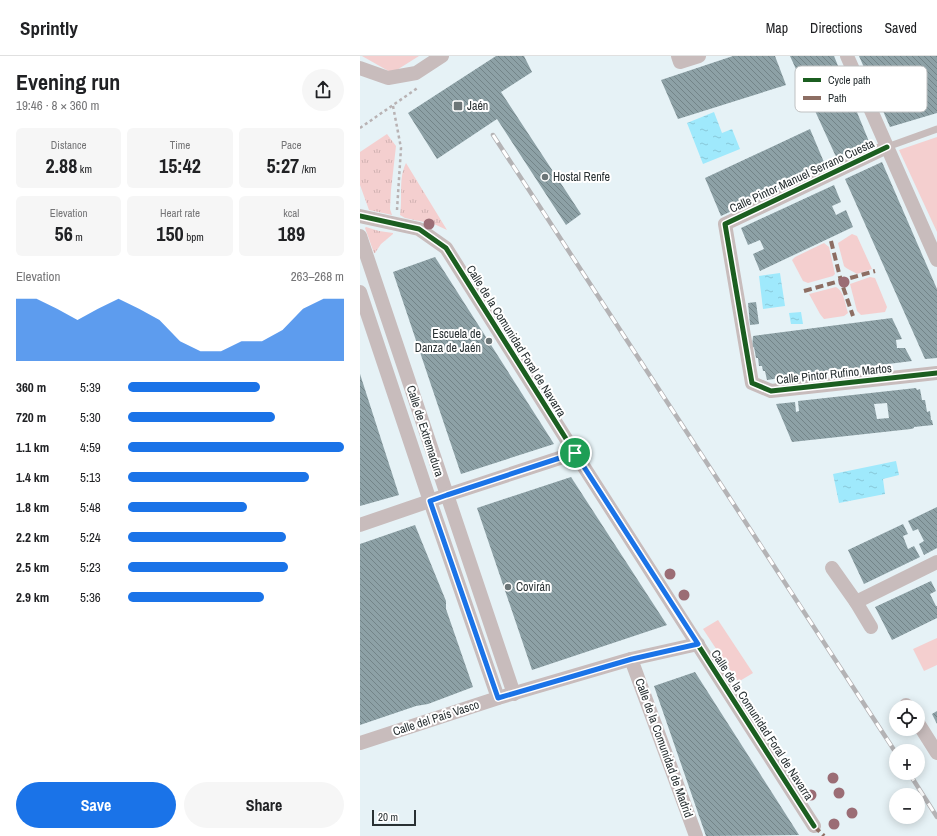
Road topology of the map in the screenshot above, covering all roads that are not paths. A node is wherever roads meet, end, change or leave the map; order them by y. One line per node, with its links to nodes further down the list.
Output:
1 (442, 56): 6 (street)
2 (699, 56): 4 (street)
3 (847, 56): 5 (street)
4 (679, 59)
5 (851, 66)
6 (360, 68)
7 (872, 112): 9 (street)
8 (937, 129): 9 (lane)
9 (887, 147): 11 (street, Calle Pintor Manuel Serrano Cuesta); 13 (street)
10 (360, 216): 16 (street, Calle de la Comunidad Foral de Navarra)
11 (725, 224): 15 (street, Calle Pintor Rufino Martos)
12 (360, 236): 17 (street, Calle de Extremadura)
13 (937, 260)
14 (360, 292): 18 (street, Calle de Extremadura)
15 (937, 373)
16 (575, 453): 17 (street); 24 (street, Calle de la Comunidad Foral de Navarra)
17 (447, 495): 18 (street); 26 (street, Calle de Extremadura)
18 (430, 501): 19 (street); 27 (street, Calle de Extremadura)
19 (360, 525)
20 (937, 562): 22 (street)
21 (832, 568): 22 (street)
22 (856, 602): 23 (street)
23 (871, 627)
24 (698, 644): 25 (street, Calle del País Vasco); 31 (street, Calle de la Comunidad Foral de Navarra)
25 (632, 659): 26 (street, Calle del País Vasco); 32 (street, Calle de la Comunidad de Madrid)
26 (514, 694): 27 (street, Calle del País Vasco)
27 (498, 698): 29 (street, Calle del País Vasco)
28 (925, 734): 30 (street)
29 (360, 742)
30 (937, 753)
31 (814, 826)
32 (696, 836)

